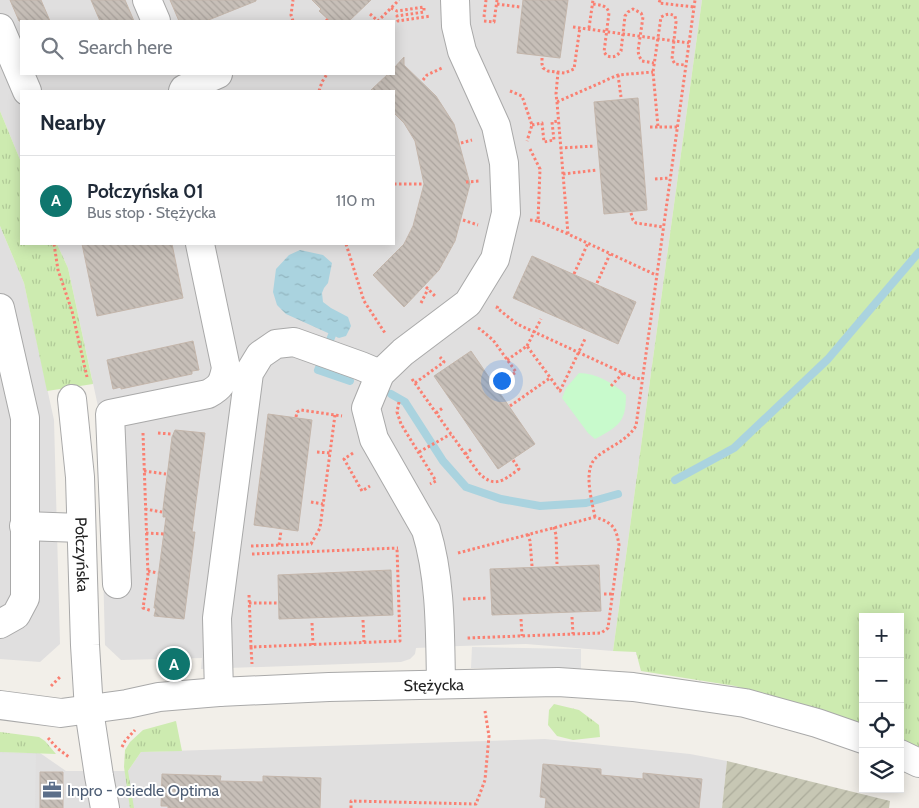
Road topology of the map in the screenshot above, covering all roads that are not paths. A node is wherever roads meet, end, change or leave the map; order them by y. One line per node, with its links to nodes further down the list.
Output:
1 (147, 0): 3 (street)
2 (445, 8): 12 (street)
3 (156, 20)
4 (0, 28): 5 (street)
5 (20, 75)
6 (20, 75): 9 (street)
7 (215, 75): 8 (street)
8 (181, 85)
9 (27, 90)
10 (200, 245): 13 (street)
11 (0, 308): 14 (street)
12 (371, 370): 18 (street); 19 (street)
13 (110, 414): 15 (street, Połczyńska); 16 (street)
14 (24, 526): 15 (street); 17 (street)
15 (81, 528): 21 (street, Połczyńska)
16 (117, 584)
17 (0, 624)
18 (441, 684): 19 (street, Stężycka); 22 (street, Stężycka)
19 (219, 692): 21 (street, Stężycka)
20 (0, 705): 21 (street, Stężycka)
21 (89, 710): 25 (street, Połczyńska)
22 (859, 738)
23 (904, 756): 24 (street)
24 (919, 763)
25 (105, 808)

